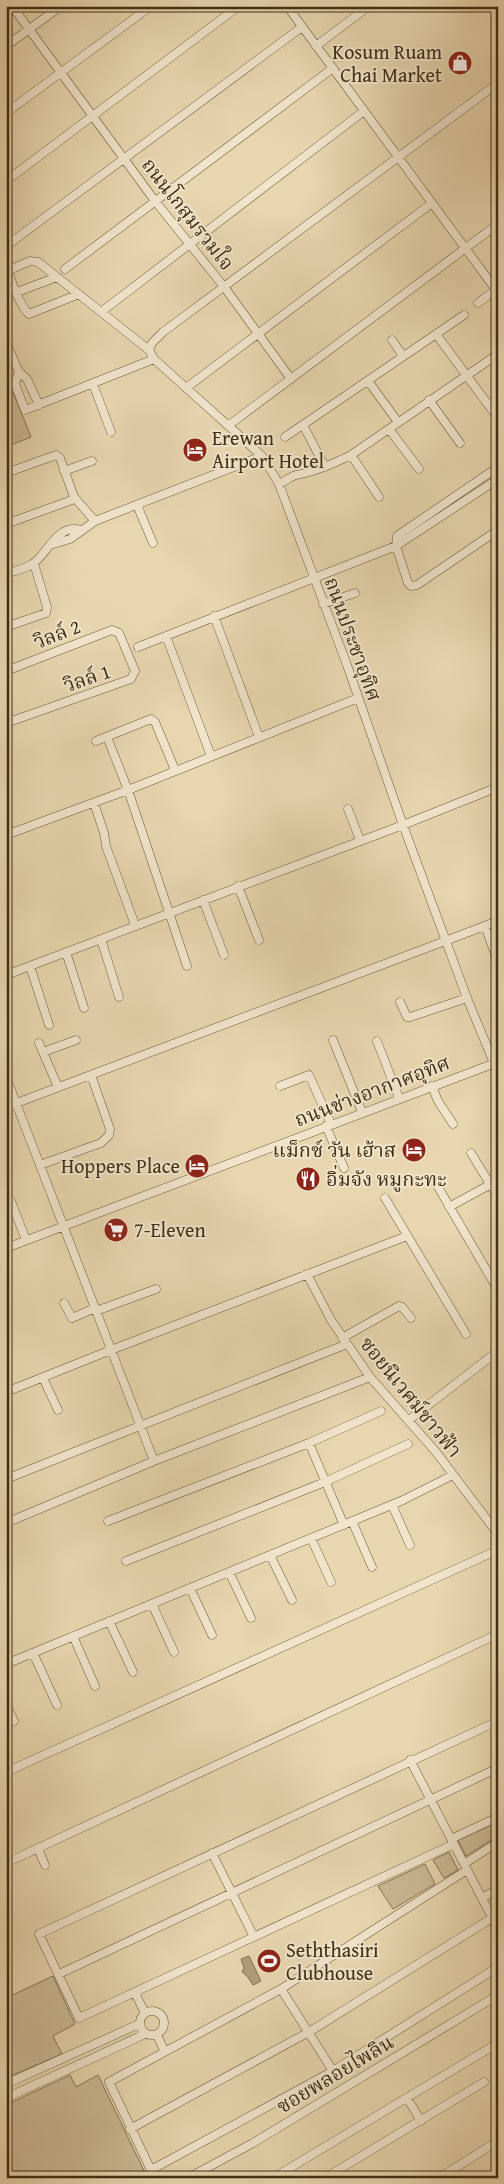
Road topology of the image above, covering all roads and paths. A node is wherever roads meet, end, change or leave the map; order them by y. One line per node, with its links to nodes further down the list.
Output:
1 (12, 6): 8 (street, ถนนโกสุมรวมใจ)
2 (61, 6): 8 (street)
3 (151, 6): 12 (street)
4 (239, 6): 16 (street)
5 (287, 6): 7 (street)
6 (369, 6): 10 (street)
7 (302, 27): 10 (street); 17 (street)
8 (29, 30): 9 (street); 12 (street, ถนนโกสุมรวมใจ)
9 (6, 46)
10 (316, 46): 11 (street)
11 (333, 68): 14 (street); 20 (street)
12 (60, 73): 15 (street); 16 (street, ถนนโกสุมรวมใจ)
13 (498, 83): 18 (street, ถนนโกสุมรวมใจ)
14 (364, 111): 18 (street); 23 (street)
15 (6, 113)
16 (92, 116): 17 (street, ถนนโกสุมรวมใจ); 19 (street)
17 (123, 158): 20 (street, ถนนโกสุมรวมใจ); 24 (street)
18 (399, 158): 21 (street); 28 (street, ถนนโกสุมรวมใจ)
19 (6, 181)
20 (155, 201): 23 (street, ถนนโกสุมรวมใจ); 26 (street)
21 (432, 203): 25 (street); 35 (street)
22 (498, 224): 25 (street)
23 (191, 244): 28 (street, ถนนโกสุมรวมใจ); 33 (street)
24 (6, 246)
25 (466, 249): 29 (street); 45 (street)
26 (65, 269)
27 (56, 277): 30 (street); 30 (street); 31 (street)
28 (225, 288): 35 (street); 39 (street)
29 (497, 289): 32 (street)
30 (17, 292): 31 (street)
31 (79, 294): 33 (street)
32 (478, 303)
33 (101, 312): 39 (street)
34 (464, 315): 36 (street)
35 (258, 333): 45 (street); 48 (street)
36 (436, 334): 41 (street); 44 (street)
37 (392, 340): 41 (street)
38 (6, 342): 43 (street)
39 (149, 350): 42 (street, ถนนประชาอุทิศ)
40 (498, 354): 44 (street)
41 (403, 356): 46 (street)
42 (154, 359): 47 (street); 48 (street, ถนนประชาอุทิศ)
43 (19, 372): 50 (street); 50 (street)
44 (466, 375): 49 (street); 51 (street)
45 (291, 379): 53 (street)
46 (368, 381): 52 (street); 54 (street)
47 (93, 384): 50 (street); 56 (street)
48 (186, 388): 53 (street, ถนนประชาอุทิศ)
49 (429, 400): 52 (street); 58 (street)
50 (39, 405)
51 (498, 418)
52 (398, 422): 55 (street)
53 (229, 425): 60 (street, ถนนประชาอุทิศ)
54 (303, 425): 57 (street); 62 (street)
55 (389, 428): 59 (street); 64 (street)
56 (110, 432)
57 (285, 437)
58 (460, 443)
59 (350, 455): 62 (street); 69 (street)
60 (262, 456): 68 (street, ถนนประชาอุทิศ); 71 (street)
61 (92, 461): 65 (street)
62 (325, 467): 68 (street)
63 (498, 467): 76 (street)
64 (419, 470)
65 (64, 471): 66 (street); 70 (street)
66 (6, 473)
67 (498, 479): 76 (street)
68 (282, 483): 79 (street, ถนนประชาอุทิศ)
69 (379, 497)
70 (74, 498): 72 (street); 73 (street)
71 (137, 505): 72 (street); 75 (street)
72 (95, 521): 77 (street)
73 (6, 524)
74 (498, 530): 76 (street)
75 (152, 543)
76 (396, 546): 79 (street)
77 (34, 564): 78 (street); 83 (street)
78 (6, 574)
79 (314, 577): 81 (street, ถนนประชาอุทิศ); 82 (street)
80 (355, 593): 81 (street)
81 (323, 604): 88 (street, ถนนประชาอุทิศ)
82 (214, 616): 85 (street); 91 (street)
83 (6, 627)
84 (119, 633): 87 (street, วิลล์ 2); 89 (street, วิลล์ 1)
85 (166, 636): 86 (street); 93 (street)
86 (138, 647)
87 (6, 671)
88 (358, 698): 91 (street); 99 (street, ถนนประชาอุทิศ)
89 (6, 723)
90 (108, 737): 92 (street); 94 (street); 96 (street)
91 (259, 737): 93 (street)
92 (96, 742)
93 (211, 756): 94 (street)
94 (175, 770): 96 (street)
95 (498, 787): 99 (street)
96 (128, 790): 97 (street); 104 (street)
97 (94, 803): 100 (street); 106 (street)
98 (348, 809): 101 (street)
99 (403, 825): 101 (street); 110 (street, ถนนประชาอุทิศ)
100 (6, 835)
101 (360, 840): 102 (street)
102 (238, 886): 103 (street); 109 (street)
103 (203, 900): 104 (street); 112 (street)
104 (170, 911): 106 (street); 115 (street)
105 (498, 921): 107 (street)
106 (136, 925): 108 (street)
107 (485, 926): 110 (street); 113 (street)
108 (101, 939): 111 (street); 117 (street)
109 (259, 940)
110 (448, 941): 118 (street, ถนนประชาอุทิศ); 129 (street)
111 (66, 952): 114 (street); 120 (street)
112 (224, 955)
113 (498, 962)
114 (30, 966): 116 (street); 121 (street)
115 (187, 966)
116 (6, 975)
117 (119, 997)
118 (467, 998): 119 (street); 127 (street, ถนนประชาอุทิศ)
119 (400, 1002)
120 (84, 1008)
121 (50, 1025)
122 (76, 1040): 126 (street)
123 (333, 1040): 137 (street)
124 (377, 1041): 134 (street)
125 (39, 1043): 126 (street)
126 (43, 1052): 133 (street)
127 (496, 1062): 128 (street, ถนนประชาอุทิศ); 132 (street, ถนนช่างอากาศอุทิศ)
128 (498, 1074)
129 (91, 1075): 133 (street); 141 (street)
130 (6, 1077): 135 (street)
131 (280, 1086): 139 (street)
132 (432, 1086): 134 (street, ถนนช่างอากาศอุทิศ); 138 (street)
133 (58, 1087): 135 (street)
134 (399, 1098): 137 (street, ถนนช่างอากาศอุทิศ)
135 (17, 1102): 136 (street); 141 (street)
136 (6, 1107)
137 (362, 1112): 139 (street, ถนนช่างอากาศอุทิศ)
138 (453, 1124)
139 (328, 1125): 142 (street); 149 (street, ถนนช่างอากาศอุทิศ)
140 (472, 1153): 144 (street)
141 (40, 1165): 149 (street)
142 (344, 1168)
143 (434, 1180): 148 (street)
144 (491, 1184): 145 (street); 148 (street)
145 (498, 1197)
146 (385, 1198): 150 (street)
147 (10, 1201): 151 (street)
148 (449, 1206): 155 (street)
149 (63, 1226): 151 (street, ถนนช่างอากาศอุทิศ); 157 (street)
150 (407, 1236): 153 (street); 159 (street)
151 (26, 1240): 152 (street, ถนนช่างอากาศอุทิศ)
152 (7, 1247)
153 (307, 1274): 160 (street, ซอยนิเวศม์ชาวฟ้า); 161 (street)
154 (156, 1289): 157 (street)
155 (498, 1290)
156 (64, 1303): 157 (street)
157 (95, 1310): 161 (street)
158 (410, 1318): 160 (street)
159 (466, 1334)
160 (344, 1341): 163 (street, ซอยนิเวศม์ชาวฟ้า); 169 (street)
161 (111, 1350): 164 (street); 169 (street)
162 (498, 1351): 168 (street)
163 (370, 1377): 168 (street, ซอยนิเวศม์ชาวฟ้า); 172 (street)
164 (43, 1378): 165 (street); 166 (street)
165 (6, 1392)
166 (58, 1410)
167 (381, 1410): 170 (street)
168 (409, 1420): 173 (street, ซอยนิเวศม์ชาวฟ้า)
169 (140, 1426): 172 (street); 174 (street)
170 (309, 1443): 175 (street); 177 (street)
171 (408, 1444): 175 (street)
172 (154, 1462): 179 (street)
173 (454, 1475): 176 (street); 181 (street, ซอยนิเวศม์ชาวฟ้า)
174 (6, 1479)
175 (325, 1482): 180 (street); 186 (street)
176 (392, 1505): 178 (street); 183 (street)
177 (108, 1521)
178 (352, 1522): 180 (street); 187 (street)
179 (6, 1523)
180 (344, 1525): 182 (street)
181 (498, 1534)
182 (311, 1538): 185 (street); 189 (street)
183 (410, 1545)
184 (498, 1550): 209 (street)
185 (270, 1555): 188 (street); 191 (street)
186 (126, 1562)
187 (372, 1567)
188 (229, 1572): 190 (street); 193 (street)
189 (331, 1582)
190 (190, 1588): 192 (street); 196 (street)
191 (292, 1600)
192 (152, 1604): 194 (street); 198 (street)
193 (251, 1618)
194 (109, 1622): 197 (street); 201 (street)
195 (498, 1634): 214 (street)
196 (212, 1635)
197 (73, 1636): 199 (street); 202 (street)
198 (174, 1652)
199 (33, 1653): 200 (street); 204 (street)
200 (6, 1664)
201 (132, 1672)
202 (95, 1686)
203 (6, 1705): 206 (street)
204 (57, 1705)
205 (498, 1720): 207 (street)
206 (14, 1721)
207 (410, 1760): 210 (street); 215 (street)
208 (498, 1768): 210 (street)
209 (6, 1772)
210 (430, 1798): 212 (street); 220 (street)
211 (498, 1817): 212 (street)
212 (452, 1841): 218 (street); 224 (street)
213 (498, 1842): 218 (street)
214 (38, 1849): 216 (street); 217 (street)
215 (212, 1853): 220 (street); 226 (street)
216 (6, 1863)
217 (45, 1865)
218 (466, 1867): 221 (street); 227 (street)
219 (498, 1889): 221 (street)
220 (231, 1892): 224 (street); 226 (street)
221 (482, 1898): 222 (street)
222 (492, 1918): 223 (street); 232 (street)
223 (498, 1929)
224 (254, 1937): 228 (street)
225 (498, 1968): 239 (street)
226 (59, 1974): 228 (street)
227 (281, 1988): 232 (street); 237 (street)
228 (135, 1992): 230 (street)
229 (498, 1995): 248 (street, ซอยพลอยไพลิน)
230 (145, 2013): 231 (street); 234 (street)
231 (139, 2024): 233 (street); 236 (street)
232 (309, 2032): 239 (street); 245 (street)
233 (145, 2034): 234 (street); 238 (street)
234 (157, 2034): 237 (street)
235 (498, 2043): 243 (street)
236 (81, 2050): 238 (street); 241 (street)
237 (166, 2052): 245 (street)
238 (86, 2062): 242 (street)
239 (333, 2071): 245 (street)
240 (484, 2082): 244 (street)
241 (6, 2084)
242 (6, 2098)
243 (407, 2098): 244 (street); 249 (street)
244 (421, 2121): 250 (street)
245 (130, 2129)
246 (498, 2141): 247 (street)
247 (452, 2169): 251 (street); 252 (street)
248 (188, 2178)
249 (273, 2178)
250 (325, 2178)
251 (439, 2178)
252 (456, 2178)

